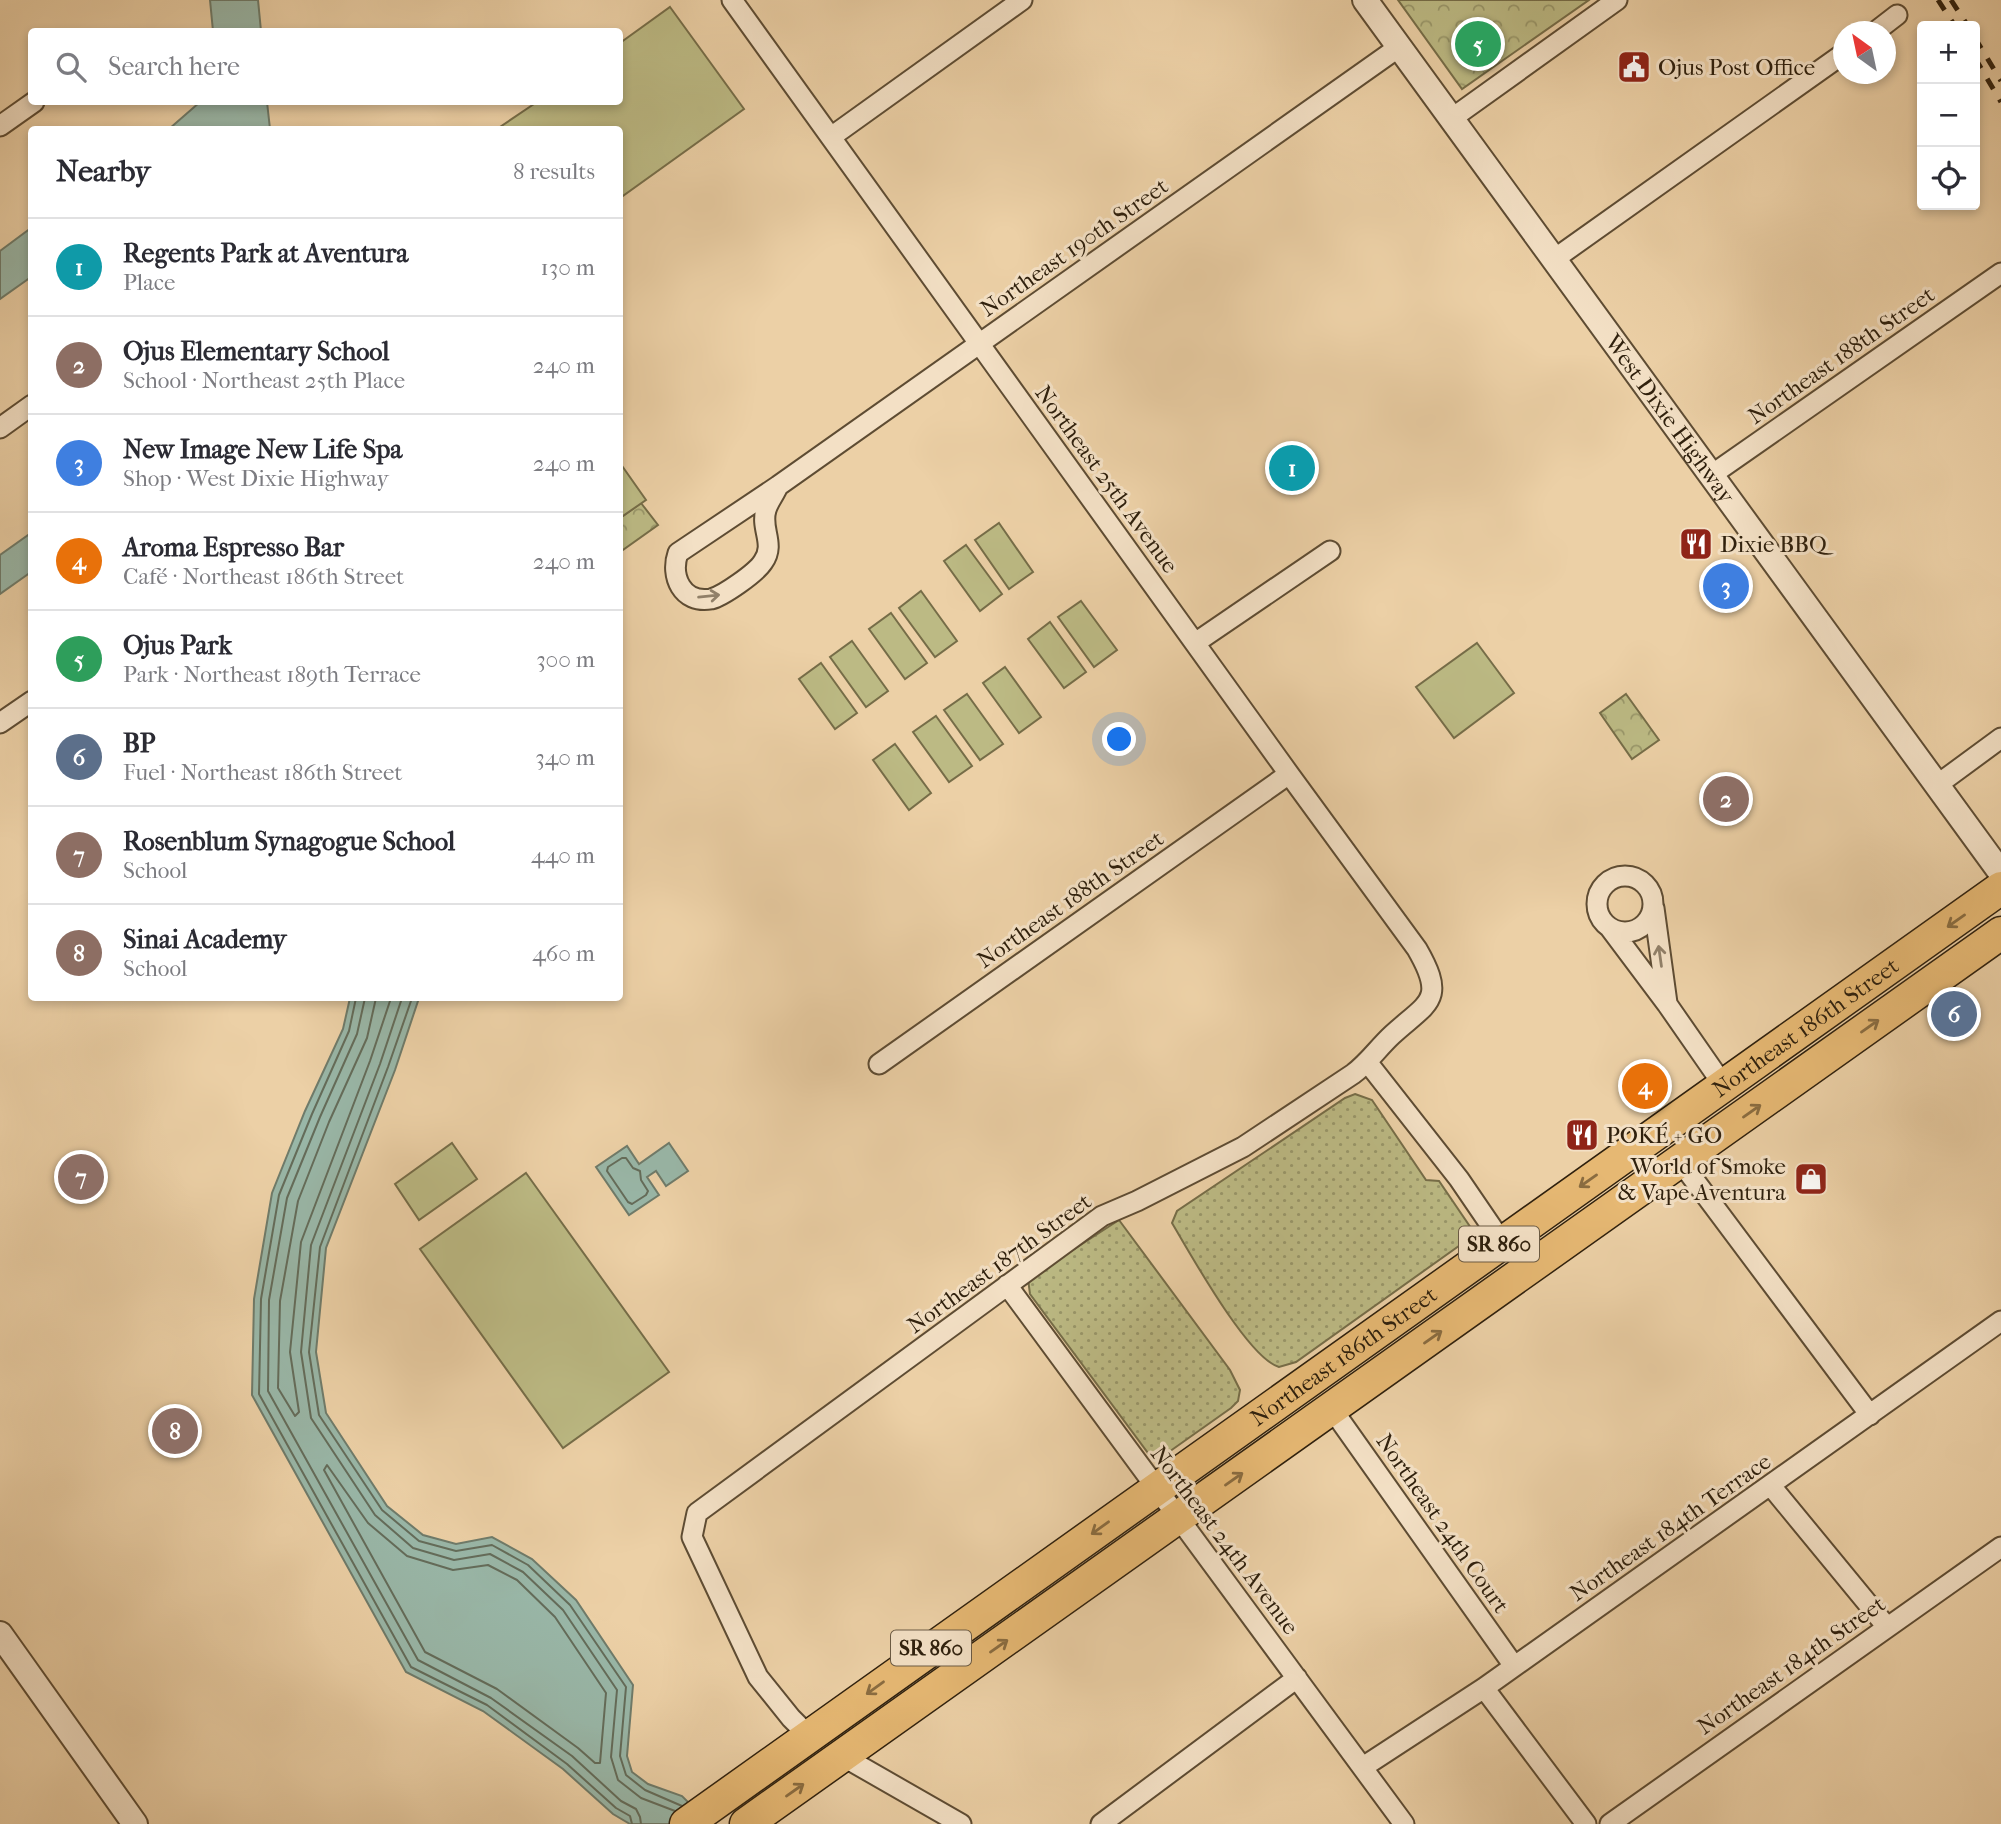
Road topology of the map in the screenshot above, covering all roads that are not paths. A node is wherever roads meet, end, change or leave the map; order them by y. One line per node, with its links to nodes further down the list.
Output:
1 (732, 0): 12 (street, Northeast 25th Avenue)
2 (1022, 0): 12 (street)
3 (1364, 0): 7 (street, West Dixie Highway)
4 (1617, 0): 10 (street)
5 (1897, 15): 6 (street)
6 (1889, 21)
7 (1399, 47): 10 (street, West Dixie Highway); 15 (street, Northeast 190th Street)
8 (1833, 61): 13 (street)
9 (30, 105): 11 (street)
10 (1451, 119): 13 (street, West Dixie Highway)
11 (0, 126)
12 (831, 137): 15 (street, Northeast 25th Avenue)
13 (1553, 260): 18 (street, West Dixie Highway)
14 (2001, 273): 18 (street, Northeast 188th Street)
15 (980, 344): 19 (street, Northeast 190th Street); 21 (street, Northeast 25th Avenue)
16 (28, 408): 17 (street)
17 (0, 428)
18 (1710, 476): 26 (street, West Dixie Highway)
19 (778, 486): 19 (street, Northeast 190th Street, one-way to 19)
20 (1330, 551): 21 (street)
21 (1195, 643): 25 (street, Northeast 25th Avenue)
22 (28, 704): 23 (street)
23 (0, 723)
24 (2001, 738): 26 (street)
25 (1289, 774): 32 (street, Northeast 25th Avenue); 35 (street, Northeast 188th Street)
26 (1937, 785): 27 (street, West Dixie Highway)
27 (2001, 873)
28 (2001, 888): 36 (main road, Northeast 186th Street / SR 860, one-way to 36)
29 (1654, 907): 30 (street); 30 (street); 33 (street, one-way to 29)
30 (1610, 928): 33 (street)
31 (2001, 933): 37 (main road, Northeast 186th Street / SR 860, one-way to 31)
32 (1431, 991): 34 (street, Northeast 187th Street)
33 (1667, 1004): 36 (street)
34 (1368, 1063): 38 (street); 39 (street, Northeast 187th Street)
35 (879, 1064)
36 (1724, 1086): 37 (main road); 38 (main road, Northeast 186th Street / SR 860, one-way to 38)
37 (1688, 1156): 40 (main road, Northeast 186th Street / SR 860); 43 (street)
38 (1502, 1242): 40 (main road); 45 (main road, Northeast 186th Street / SR 860)
39 (1007, 1285): 45 (street, Northeast 24th Avenue); 53 (street, Northeast 187th Street)
40 (1469, 1311): 42 (main road, Northeast 186th Street / SR 860, one-way to 40)
41 (2001, 1321): 43 (street, Northeast 184th Terrace)
42 (1332, 1409): 46 (main road, Northeast 186th Street / SR 860, one-way to 42); 50 (street, Northeast 24th Court)
43 (1870, 1415): 44 (street, Northeast 184th Terrace)
44 (1771, 1486): 48 (street); 50 (street, Northeast 184th Terrace)
45 (1156, 1488): 46 (street, Northeast 24th Avenue); 53 (main road, Northeast 186th Street / SR 860, one-way to 53)
46 (1178, 1518): 51 (street, Northeast 24th Avenue); 54 (main road, Northeast 186th Street / SR 860, one-way to 46)
47 (2001, 1547): 48 (street, Northeast 184th Street)
48 (1886, 1628): 63 (street, Northeast 184th Street)
49 (0, 1634): 57 (street)
50 (1514, 1666): 52 (street, Northeast 184th Terrace)
51 (1297, 1678): 55 (street, Northeast 24th Avenue); 60 (street)
52 (1484, 1688): 55 (street, Northeast 184th Terrace); 62 (street)
53 (809, 1736): 56 (main road, Northeast 186th Street / SR 860)
54 (844, 1757): 58 (main road, Northeast 186th Street / SR 860, one-way to 54); 59 (street)
55 (1363, 1767): 61 (street, Northeast 24th Avenue)
56 (696, 1817)
57 (135, 1824)
58 (746, 1824)
59 (961, 1824)
60 (1101, 1824)
61 (1404, 1824)
62 (1586, 1824)
63 (1610, 1824)

